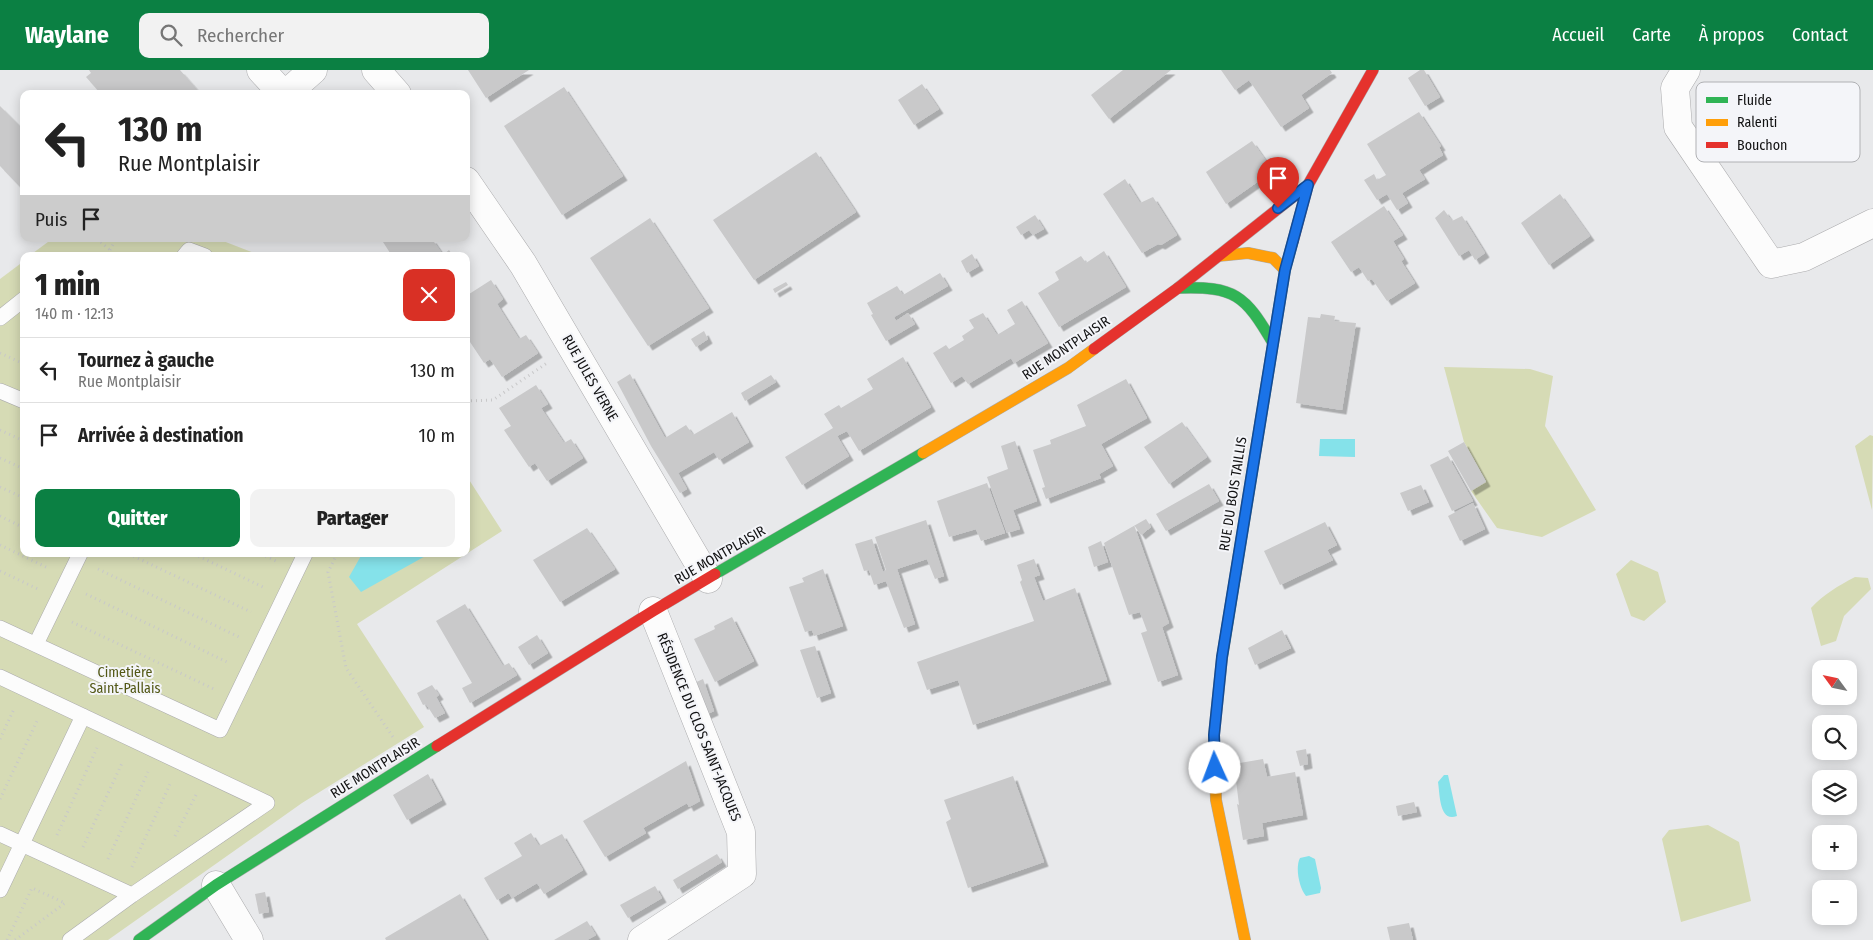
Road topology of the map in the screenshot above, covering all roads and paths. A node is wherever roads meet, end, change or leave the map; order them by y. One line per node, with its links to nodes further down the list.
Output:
1 (261, 70): 6 (street)
2 (313, 70): 7 (street)
3 (376, 70): 8 (street)
4 (1374, 70): 11 (street, RUE DU BOIS TAILLIS)
5 (1686, 70): 9 (street)
6 (280, 90)
7 (289, 90)
8 (394, 90)
9 (1696, 154)
10 (1702, 162): 13 (street)
11 (1308, 185): 17 (street, RUE MONTPLAISIR); 18 (street, RUE DU BOIS TAILLIS)
12 (470, 187): 23 (street, RUE JULES VERNE)
13 (1873, 223)
14 (101, 242): 16 (path)
15 (114, 242): 16 (path)
16 (110, 250)
17 (1218, 256): 18 (street); 19 (street, RUE MONTPLAISIR)
18 (1285, 270): 22 (street, RUE DU BOIS TAILLIS)
19 (1178, 288): 22 (street); 46 (street, RUE MONTPLAISIR)
20 (20, 302): 21 (lane)
21 (0, 318)
22 (1273, 343): 85 (street, RUE DU BOIS TAILLIS)
23 (572, 346): 28 (path); 46 (street, RUE JULES VERNE)
24 (0, 353): 25 (path)
25 (20, 362)
26 (0, 391): 27 (lane)
27 (20, 399)
28 (470, 401)
29 (0, 430): 30 (path)
30 (20, 439)
31 (0, 458): 32 (path)
32 (20, 467)
33 (0, 487): 34 (path)
34 (20, 496)
35 (0, 516): 36 (path)
36 (20, 526)
37 (0, 546): 38 (path)
38 (20, 556)
39 (21, 557): 47 (path)
40 (79, 557): 47 (lane); 54 (path)
41 (135, 557): 51 (path)
42 (200, 557): 48 (path)
43 (303, 557): 48 (lane)
44 (336, 557): 66 (path)
45 (0, 572): 49 (path)
46 (708, 579): 50 (street, RUE MONTPLAISIR)
47 (67, 581): 49 (lane); 55 (path)
48 (284, 596): 51 (lane)
49 (55, 605): 53 (lane); 59 (path)
50 (653, 611): 66 (street, RUE MONTPLAISIR); 84 (street, RÉSIDENCE DU CLOS SAINT-JACQUES)
51 (271, 622): 54 (lane)
52 (0, 628): 53 (lane)
53 (36, 644): 59 (lane)
54 (260, 647): 55 (lane)
55 (247, 672): 59 (lane)
56 (0, 677): 57 (lane)
57 (24, 688): 58 (lane); 62 (path)
58 (47, 699): 60 (lane); 68 (path)
59 (234, 699)
60 (83, 716): 61 (lane); 72 (lane)
61 (106, 727): 63 (lane); 70 (path)
62 (0, 739)
63 (133, 740): 64 (lane); 73 (path)
64 (157, 751): 65 (lane); 74 (path)
65 (181, 762): 67 (lane); 75 (path)
66 (410, 764): 76 (street, RUE MONTPLAISIR)
67 (206, 774): 71 (path); 78 (lane)
68 (0, 799)
69 (0, 834): 72 (lane)
70 (57, 835)
71 (174, 838)
72 (22, 844): 77 (lane); 78 (lane)
73 (83, 847)
74 (108, 859)
75 (137, 867)
76 (216, 885): 82 (street, RUE MONTPLAISIR); 83 (street)
77 (0, 890)
78 (132, 894): 81 (lane)
79 (7, 940): 80 (path)
80 (15, 940)
81 (70, 940)
82 (139, 940)
83 (249, 940)
84 (642, 940)
85 (1245, 940)

